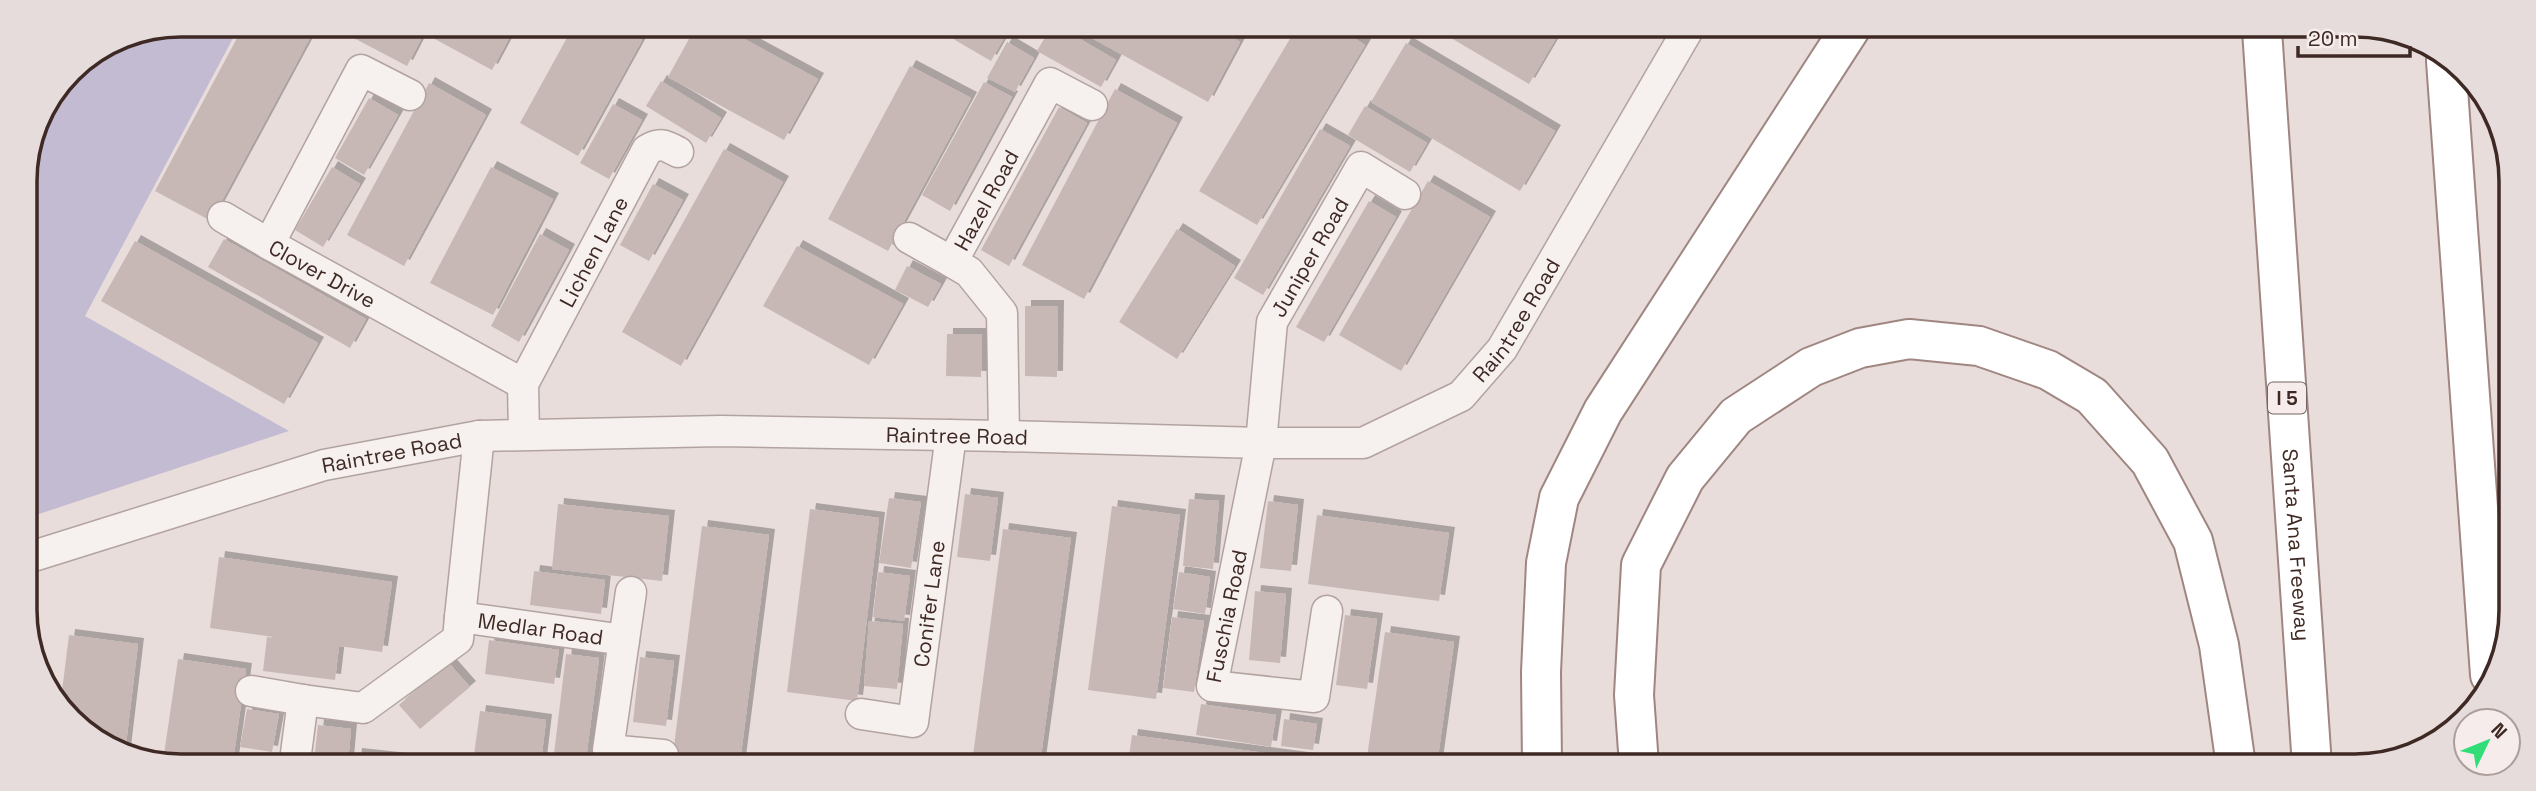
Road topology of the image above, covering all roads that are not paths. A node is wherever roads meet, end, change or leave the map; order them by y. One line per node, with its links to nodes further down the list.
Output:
1 (1684, 37): 18 (street, Raintree Road)
2 (1845, 37): 30 (highway)
3 (2262, 37): 33 (highway, Santa Ana Freeway / I 5)
4 (2447, 69): 24 (highway)
5 (410, 95): 11 (street, Clover Drive)
6 (1092, 105): 12 (street, Hazel Road)
7 (678, 152): 13 (street, Lichen Lane)
8 (1405, 194): 18 (street, Juniper Road)
9 (223, 217): 11 (street)
10 (909, 238): 12 (street)
11 (269, 244): 13 (street, Clover Drive)
12 (952, 262): 17 (street, Hazel Road)
13 (523, 384): 14 (street)
14 (524, 434): 15 (street, Raintree Road); 16 (street, Raintree Road)
15 (951, 435): 17 (street, Raintree Road); 27 (street, Conifer Lane)
16 (479, 436): 19 (street, Raintree Road); 22 (street, Medlar Road)
17 (1004, 436): 18 (street, Raintree Road)
18 (1261, 443): 21 (street, Fuschia Road)
19 (37, 555)
20 (631, 592): 23 (street)
21 (1326, 611)
22 (460, 617): 23 (street, Medlar Road); 26 (street, Medlar Road)
23 (624, 640): 29 (street, Medlar Road)
24 (2489, 663)
25 (251, 691): 26 (street, Medlar Road)
26 (303, 700): 28 (street)
27 (861, 714)
28 (296, 754)
29 (652, 754)
30 (1542, 754)
31 (1638, 754): 32 (highway)
32 (2234, 754)
33 (2311, 754)

